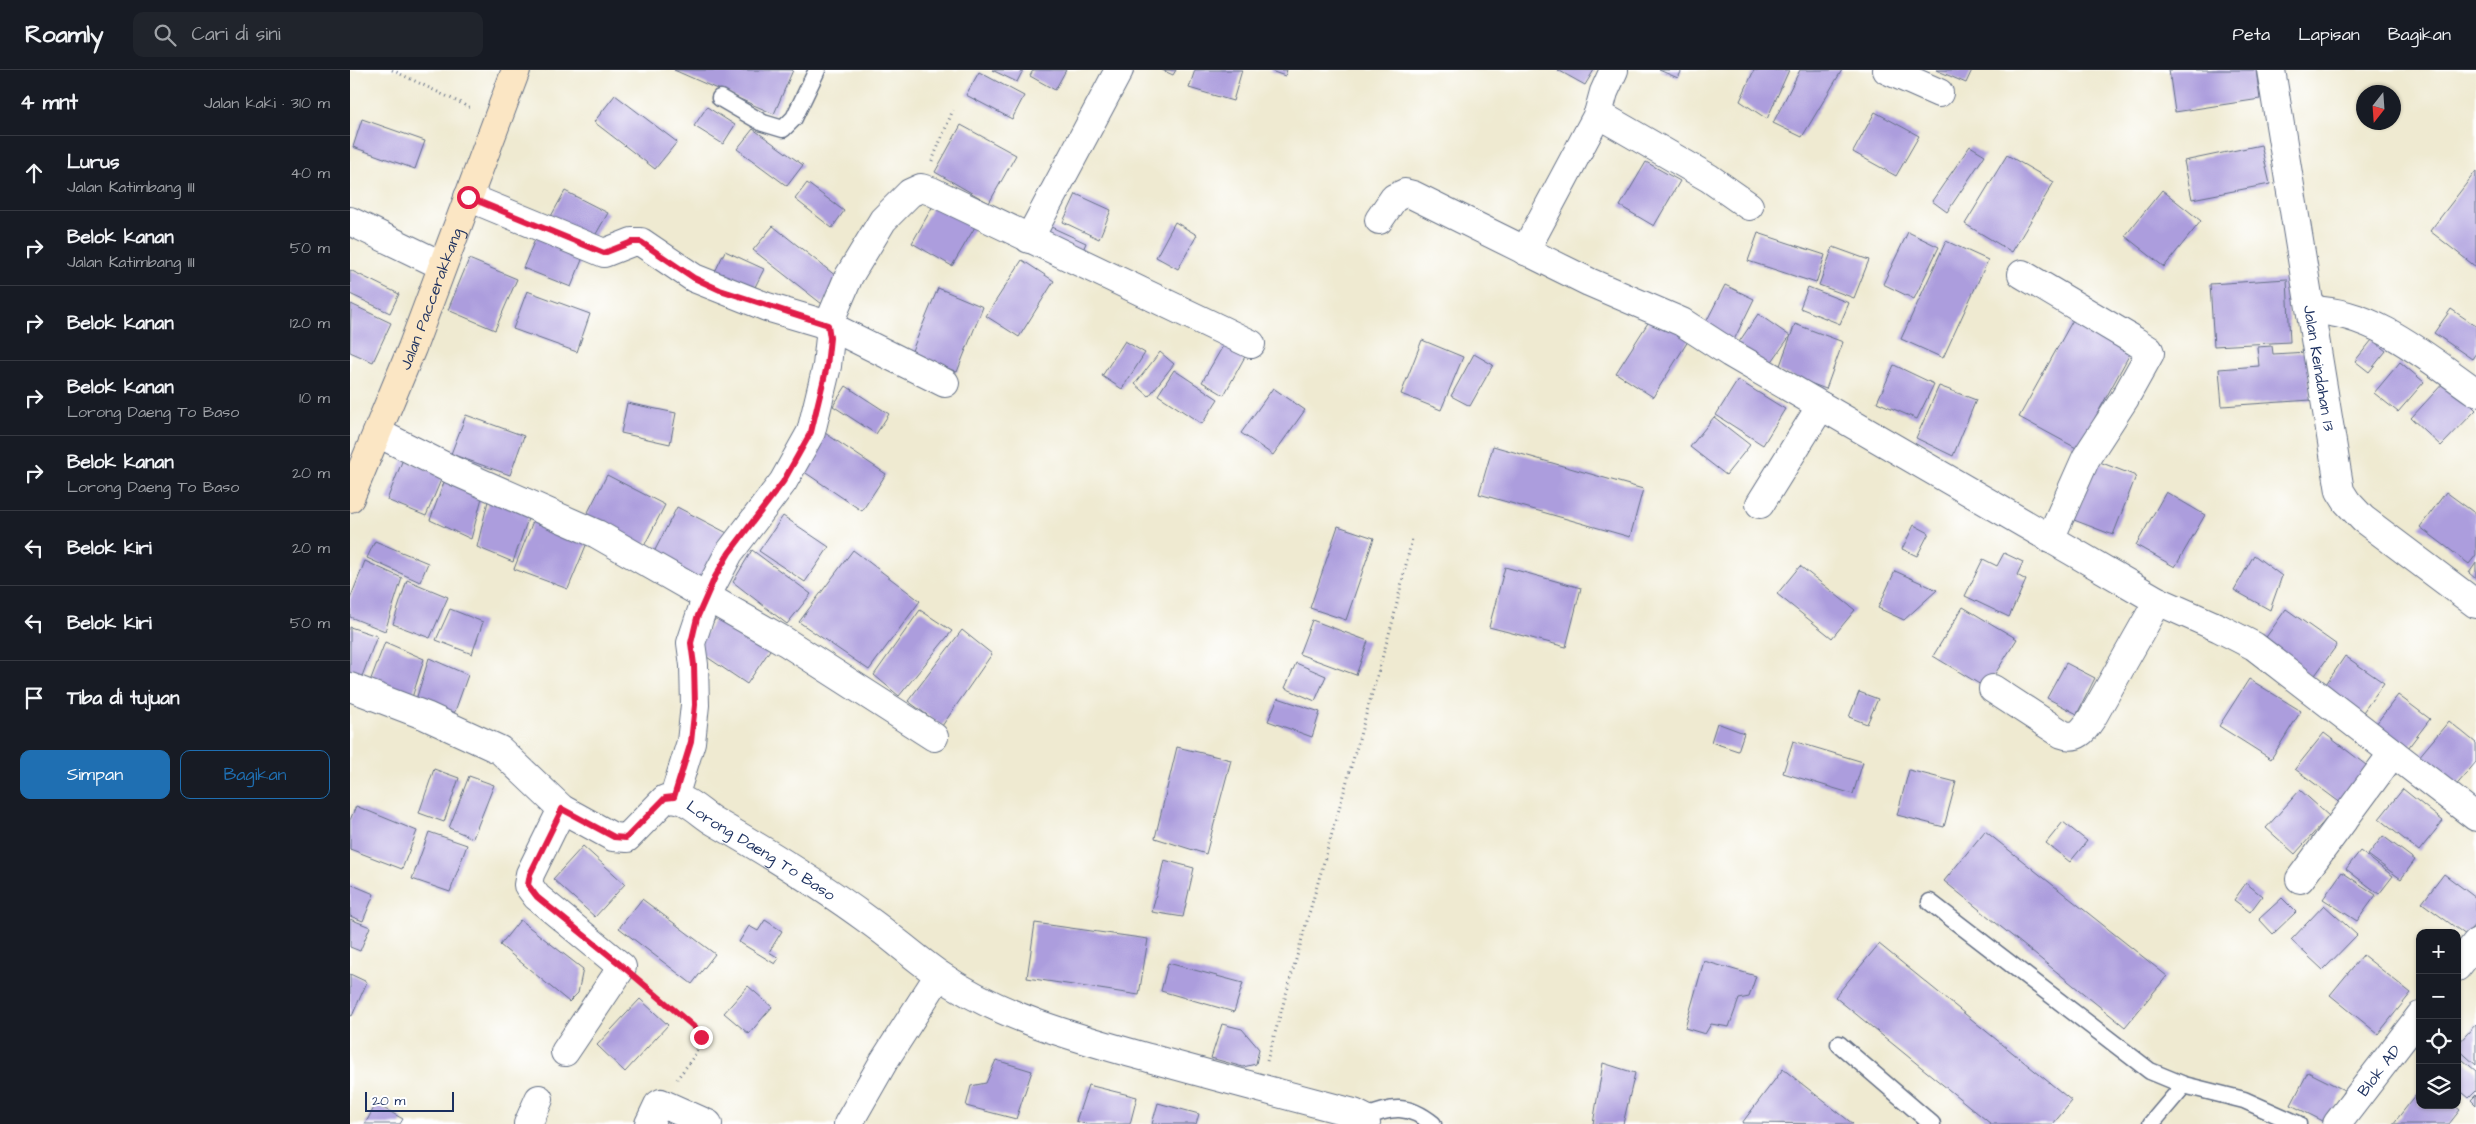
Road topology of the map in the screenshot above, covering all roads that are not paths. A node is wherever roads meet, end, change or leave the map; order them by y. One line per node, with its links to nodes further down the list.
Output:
1 (516, 70): 10 (main road, Jalan Paccerakkang)
2 (817, 70): 8 (lane)
3 (1120, 70): 14 (street)
4 (1614, 70): 9 (street)
5 (1886, 70): 7 (street)
6 (2270, 70): 18 (street, Jalan Keindahan 13)
7 (1939, 93)
8 (720, 98)
9 (1598, 114): 11 (street); 15 (street)
10 (468, 197): 16 (main road, Jalan Paccerakkang); 19 (street)
11 (1749, 206)
12 (350, 220): 16 (street)
13 (1379, 220): 15 (street)
14 (1029, 239): 19 (street); 20 (street)
15 (1525, 252): 23 (street)
16 (441, 265): 24 (main road, Jalan Paccerakkang)
17 (2022, 274): 27 (street)
18 (2312, 310): 22 (street); 30 (street, Jalan Keindahan 13)
19 (828, 325): 21 (street); 28 (street)
20 (1251, 344)
21 (945, 383)
22 (2476, 392)
23 (1821, 406): 26 (street); 27 (street)
24 (378, 433): 25 (main road, Jalan Paccerakkang); 28 (street)
25 (350, 498)
26 (1760, 504)
27 (2050, 539): 29 (street)
28 (706, 595): 33 (street); 35 (street)
29 (2158, 600): 32 (street); 34 (street)
30 (2476, 604)
31 (350, 687): 36 (street, Lorong Daeng To Baso)
32 (1993, 689)
33 (934, 737)
34 (2393, 753): 37 (street); 38 (street)
35 (674, 797): 36 (street, Lorong Daeng To Baso); 42 (street, Lorong Daeng To Baso)
36 (562, 809): 45 (street)
37 (2476, 818)
38 (2300, 880)
39 (1930, 902): 46 (lane)
40 (2476, 943): 41 (street)
41 (2461, 962)
42 (939, 975): 49 (street, Lorong Daeng To Baso); 52 (street)
43 (2418, 1019): 57 (street, Blok AD)
44 (1839, 1044): 54 (lane)
45 (565, 1052)
46 (2184, 1086): 55 (lane); 56 (lane)
47 (539, 1100): 50 (street)
48 (654, 1114): 51 (street)
49 (1365, 1121): 53 (lane)
50 (528, 1124)
51 (708, 1124)
52 (848, 1124)
53 (1433, 1124)
54 (1932, 1124)
55 (2151, 1124)
56 (2298, 1124)
57 (2336, 1124)

